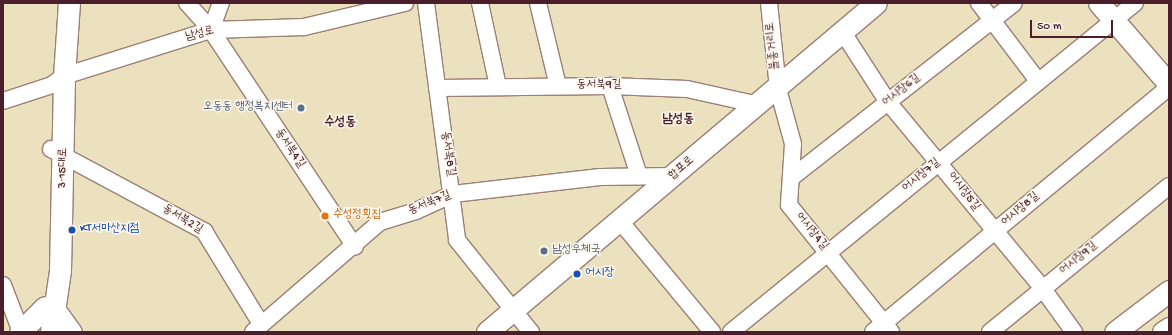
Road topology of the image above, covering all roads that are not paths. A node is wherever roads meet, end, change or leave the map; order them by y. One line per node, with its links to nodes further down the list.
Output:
1 (58, 3): 19 (main road, 3·15대로)
2 (69, 3): 19 (main road, 3·15대로)
3 (186, 3): 17 (street, 동서북4길)
4 (221, 3): 17 (street)
5 (405, 3): 17 (street, 남성로)
6 (426, 3): 26 (street, 동서북8길)
7 (480, 3): 22 (street)
8 (538, 3): 23 (street)
9 (769, 3): 27 (street, 불종거리로)
10 (876, 3): 18 (main road, 합포로)
11 (979, 3): 15 (street)
12 (1014, 3): 15 (street, 어시장6길)
13 (1099, 3): 16 (main road)
14 (1135, 3): 16 (street, 어시장7길)
15 (991, 20): 20 (street); 29 (street, 어시장6길)
16 (1114, 20): 20 (street, 어시장7길); 21 (main road)
17 (211, 30): 19 (street, 남성로); 40 (street, 동서북4길)
18 (842, 31): 27 (main road, 합포로); 29 (street, 어시장5길)
19 (58, 81): 28 (street, 남성로); 31 (main road, 3·15대로)
20 (1038, 81): 32 (street, 어시장7길)
21 (1169, 84)
22 (498, 86): 23 (street, 동서북9길); 26 (street, 동서북9길)
23 (558, 86): 24 (street, 동서북9길)
24 (610, 86): 30 (street, 동서북9길); 33 (street)
25 (1169, 87): 39 (street, 어시장8길)
26 (437, 88): 37 (street, 동서북8길)
27 (778, 89): 30 (main road, 합포로); 35 (street, 어시장4길)
28 (3, 101)
29 (888, 102): 32 (street, 어시장5길); 35 (street, 어시장6길)
30 (759, 105): 34 (main road, 합포로)
31 (58, 152): 45 (main road, 3·15대로); 47 (street, 동서북2길)
32 (940, 162): 39 (street, 어시장5길); 41 (street, 어시장7길)
33 (639, 176): 34 (street, 동서북7길); 37 (street, 동서북7길)
34 (674, 176): 38 (main road, 합포로)
35 (791, 178): 41 (street, 어시장4길)
36 (1169, 186): 43 (street, 어시장9길)
37 (453, 194): 40 (street, 동서북7길); 46 (street, 동서북8길)
38 (620, 221): 46 (main road, 합포로); 56 (street)
39 (994, 233): 43 (street, 어시장5길); 49 (street, 어시장8길)
40 (355, 247): 47 (street, 동서북7길)
41 (828, 253): 49 (street, 어시장4길); 57 (street, 어시장7길)
42 (3, 284): 50 (street)
43 (1043, 289): 58 (street, 어시장9길); 59 (street, 어시장5길)
44 (1169, 291): 60 (main road)
45 (50, 308): 50 (main road); 51 (main road, 3·15대로); 52 (main road, 3·15대로); 53 (main road)
46 (512, 310): 54 (main road, 합포로); 55 (street, 동서북8길)
47 (257, 328)
48 (1169, 328): 61 (main road)
49 (882, 329)
50 (21, 332)
51 (42, 332)
52 (51, 332)
53 (71, 332)
54 (486, 332)
55 (531, 332)
56 (712, 332)
57 (731, 332)
58 (990, 332)
59 (1074, 332)
60 (1115, 332)
61 (1163, 332)

